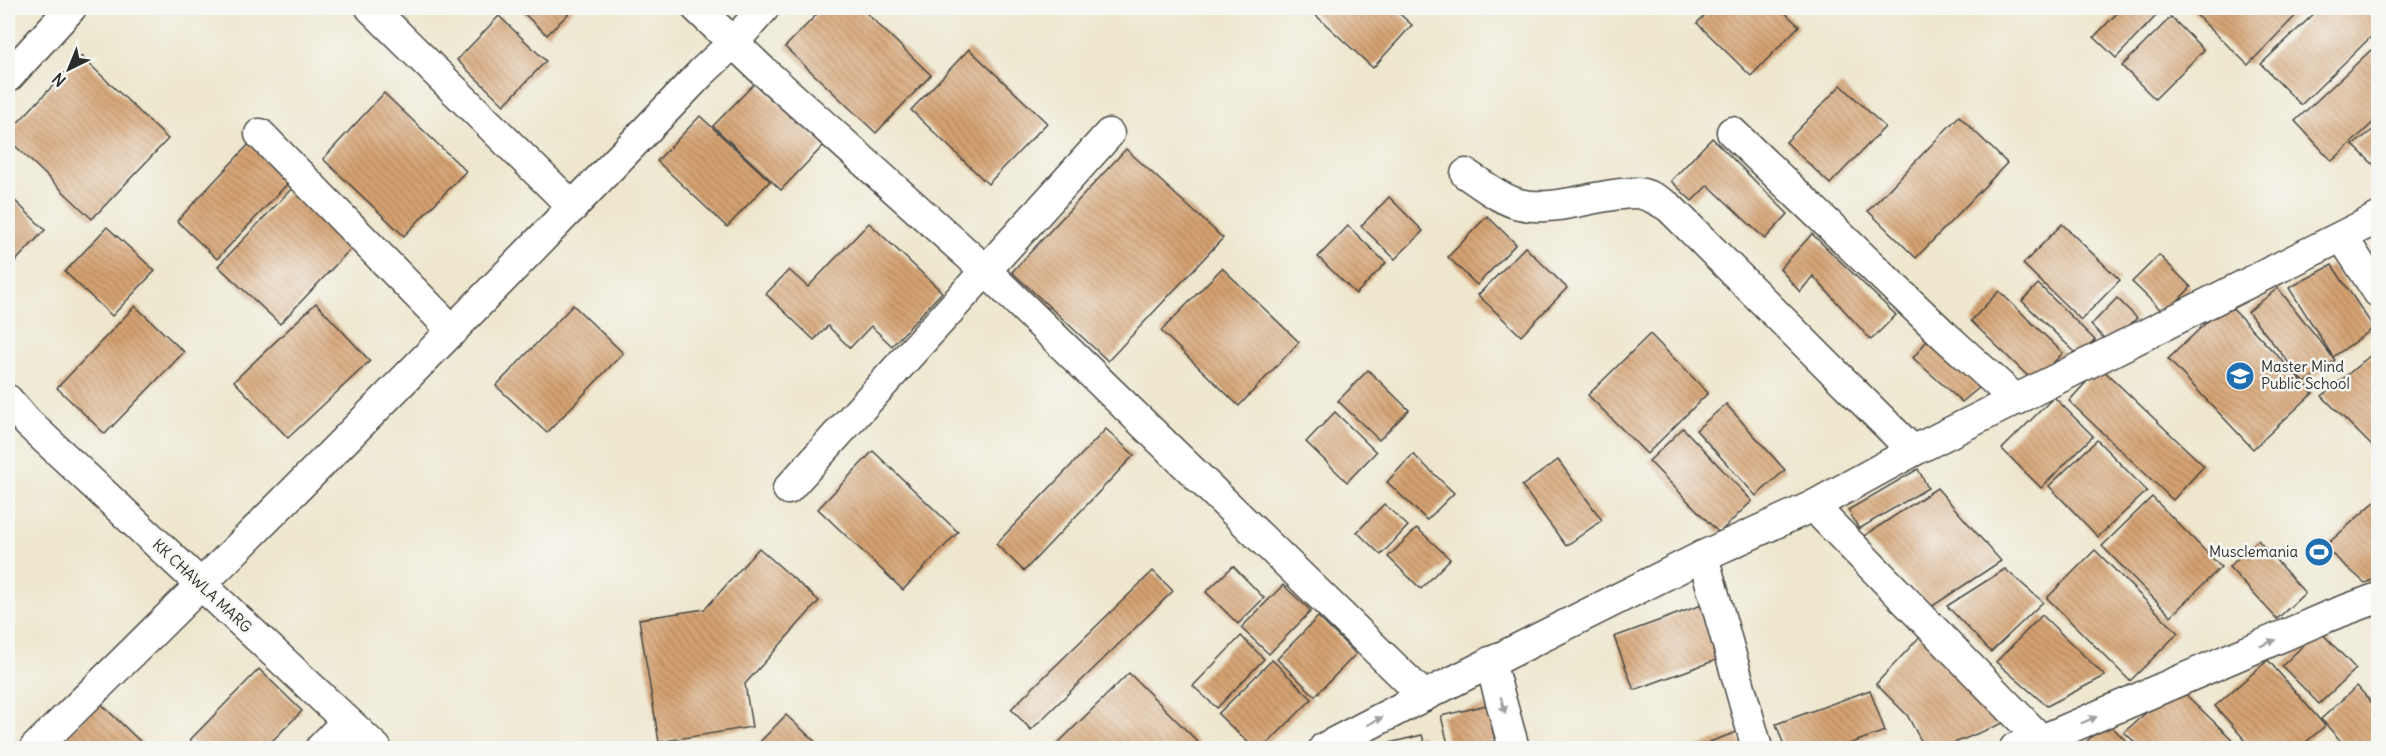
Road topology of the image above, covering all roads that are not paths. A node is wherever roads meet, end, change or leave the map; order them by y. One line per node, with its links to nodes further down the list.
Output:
1 (71, 8): 6 (street)
2 (371, 8): 11 (street)
3 (698, 8): 5 (street)
4 (764, 8): 5 (street)
5 (734, 42): 11 (street); 14 (street)
6 (10, 69)
7 (1732, 132): 18 (street)
8 (1109, 134): 14 (street)
9 (260, 135): 16 (street)
10 (1466, 174): 19 (street)
11 (573, 207): 16 (street)
12 (2379, 218): 18 (street)
13 (2350, 249): 15 (street)
14 (985, 270): 20 (street); 26 (street)
15 (2379, 292)
16 (453, 332): 23 (street)
17 (8, 400): 23 (street, KK CHAWLA MARG)
18 (2016, 400): 19 (street)
19 (1913, 451): 21 (street)
20 (788, 489)
21 (1813, 506): 22 (street); 28 (street)
22 (1703, 556): 25 (street); 34 (street)
23 (202, 585): 27 (street, KK CHAWLA MARG); 29 (street)
24 (2379, 598): 28 (street, one-way to 24)
25 (1490, 662): 26 (street); 33 (street, one-way to 33)
26 (1424, 696): 32 (street, one-way to 26)
27 (346, 722): 30 (street); 31 (street, KK CHAWLA MARG)
28 (2035, 746)
29 (35, 748)
30 (321, 748)
31 (376, 748)
32 (1324, 748)
33 (1514, 748)
34 (1757, 748)

